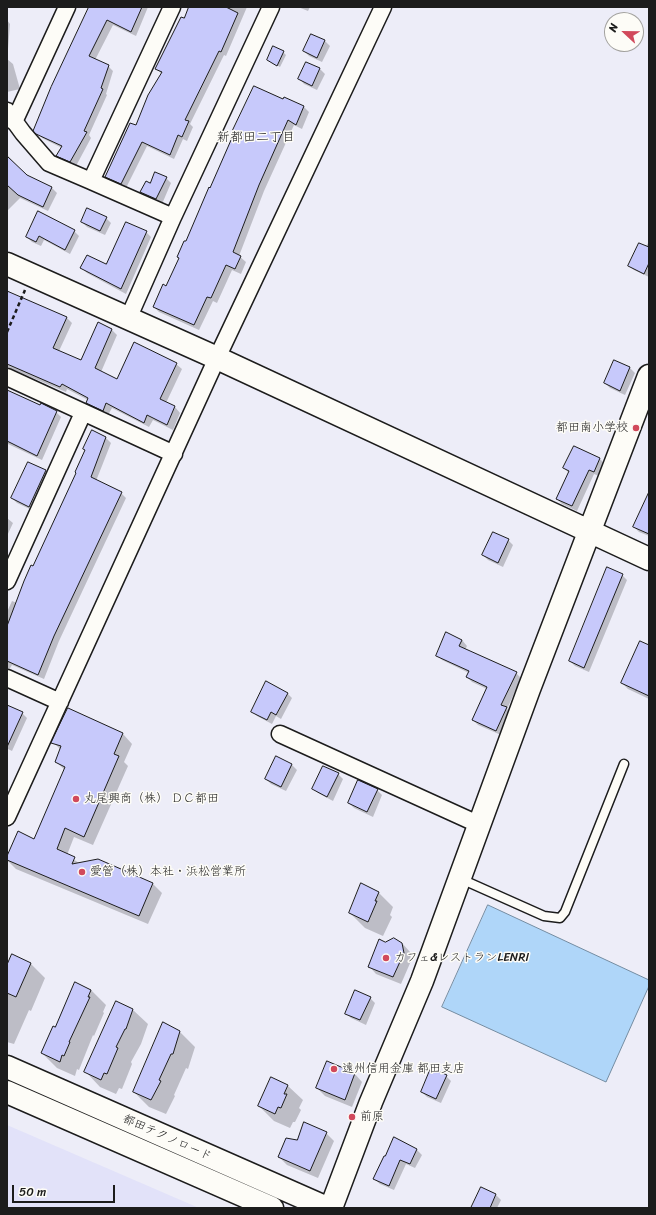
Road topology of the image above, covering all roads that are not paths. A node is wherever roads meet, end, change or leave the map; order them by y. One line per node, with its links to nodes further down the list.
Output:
1 (67, 7): 5 (street)
2 (172, 7): 6 (street)
3 (271, 7): 7 (street)
4 (383, 7): 10 (street)
5 (11, 116): 6 (street)
6 (91, 181): 7 (street)
7 (173, 218): 9 (street)
8 (7, 264): 9 (street)
9 (128, 319): 10 (street)
10 (217, 358): 14 (street); 15 (street)
11 (649, 376): 15 (street)
12 (7, 378): 13 (street)
13 (83, 413): 14 (street); 17 (street)
14 (174, 454): 19 (street)
15 (590, 532): 16 (street); 23 (street)
16 (649, 559)
17 (7, 581)
18 (7, 678): 19 (street)
19 (60, 702): 22 (street)
20 (280, 734): 23 (street)
21 (624, 764): 24 (lane)
22 (7, 817)
23 (480, 824): 24 (street)
24 (460, 878): 29 (street)
25 (7, 1068): 28 (street, 都田テクノロード)
26 (7, 1092): 27 (street, 都田テクノロード)
27 (272, 1208)
28 (326, 1208)
29 (331, 1208)

